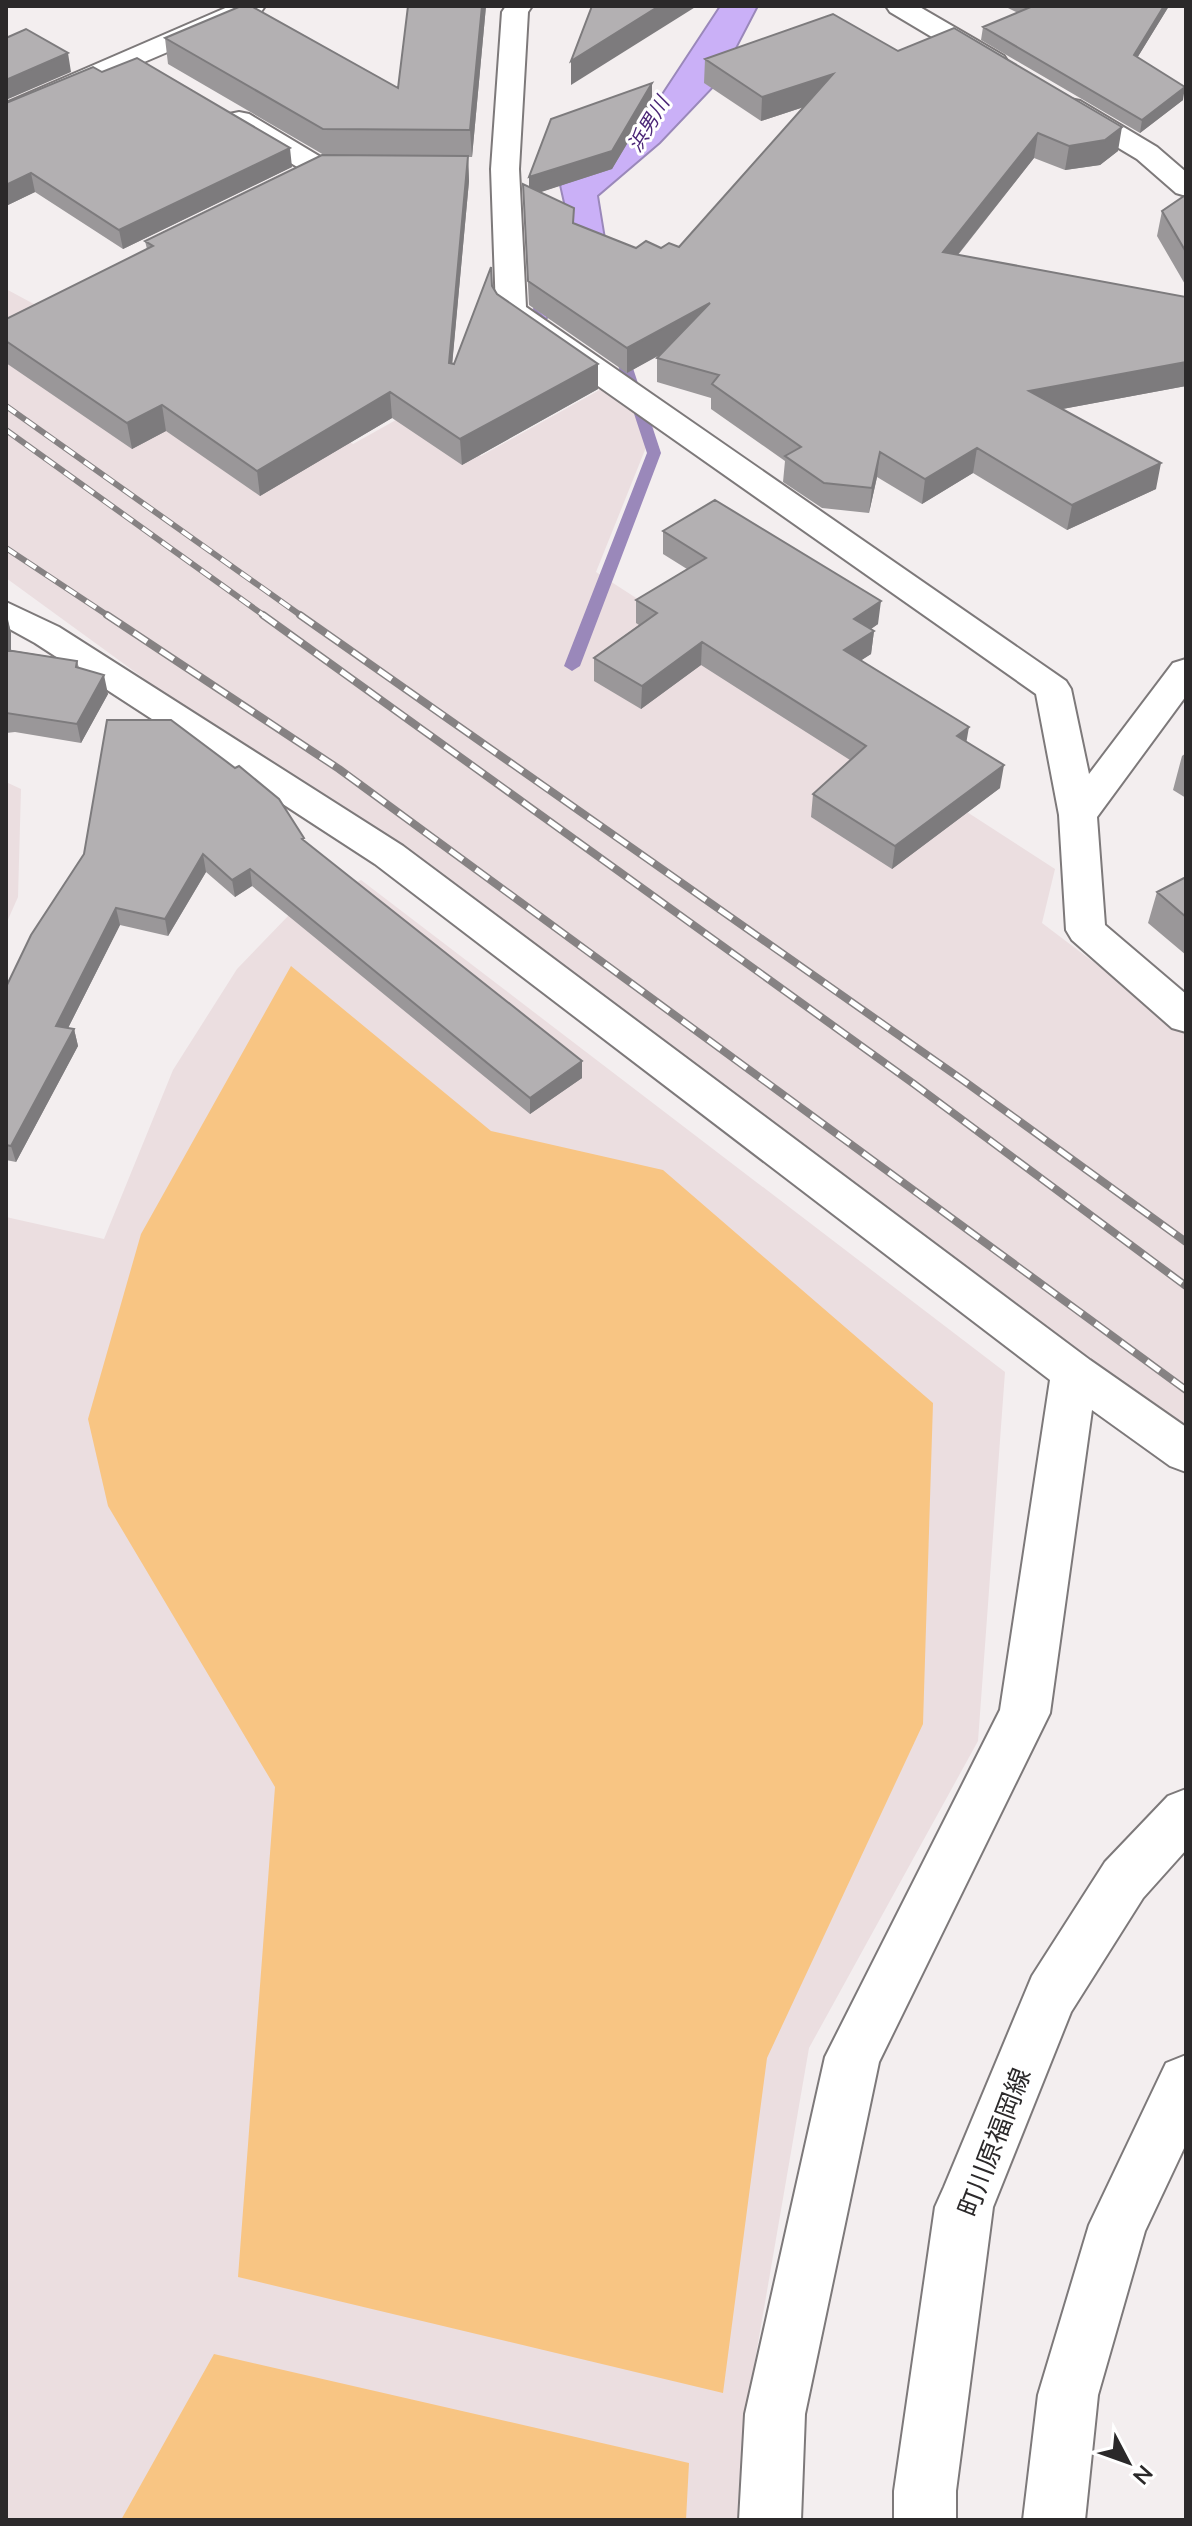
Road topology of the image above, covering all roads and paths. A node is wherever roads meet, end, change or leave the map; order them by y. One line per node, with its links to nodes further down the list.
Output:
1 (252, 6): 4 (street)
2 (899, 6): 6 (street)
3 (509, 8): 16 (street)
4 (131, 57): 5 (street); 9 (street)
5 (158, 73)
6 (1017, 76)
7 (1043, 91): 13 (street)
8 (212, 105): 10 (street)
9 (6, 113)
10 (319, 168): 11 (street); 12 (street)
11 (350, 168)
12 (291, 181)
13 (1186, 187)
14 (6, 613): 18 (street)
15 (1186, 671): 16 (street)
16 (1078, 815): 17 (street)
17 (1186, 1017)
18 (1074, 1373): 19 (street); 22 (street)
19 (1186, 1452)
20 (1186, 1813): 23 (street, 町川原福岡線)
21 (1186, 2083): 24 (street)
22 (770, 2520)
23 (925, 2520)
24 (1054, 2520)

